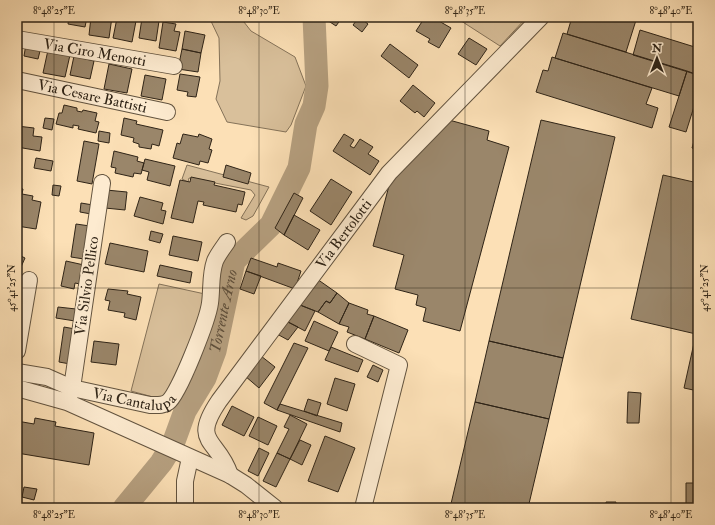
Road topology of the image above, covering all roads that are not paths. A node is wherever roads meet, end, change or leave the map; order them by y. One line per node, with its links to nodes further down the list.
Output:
1 (541, 17): 15 (street, Via Bertolotti)
2 (17, 39): 3 (street, Via Ciro Menotti)
3 (174, 66)
4 (17, 80): 5 (street, Via Cesare Battisti)
5 (167, 112)
6 (102, 183): 13 (street, Via Silvio Pellico)
7 (227, 242): 13 (street, Via Cantalupa)
8 (28, 280): 10 (street)
9 (355, 344): 18 (street)
10 (17, 351)
11 (17, 372): 13 (street)
12 (17, 388): 13 (street, Via Cantalupa)
13 (69, 395): 14 (street, Via Cantalupa)
14 (186, 456): 15 (street, Via Cantalupa); 16 (street)
15 (230, 475): 17 (street, Via Cantalupa)
16 (185, 508)
17 (275, 508)
18 (363, 508)

